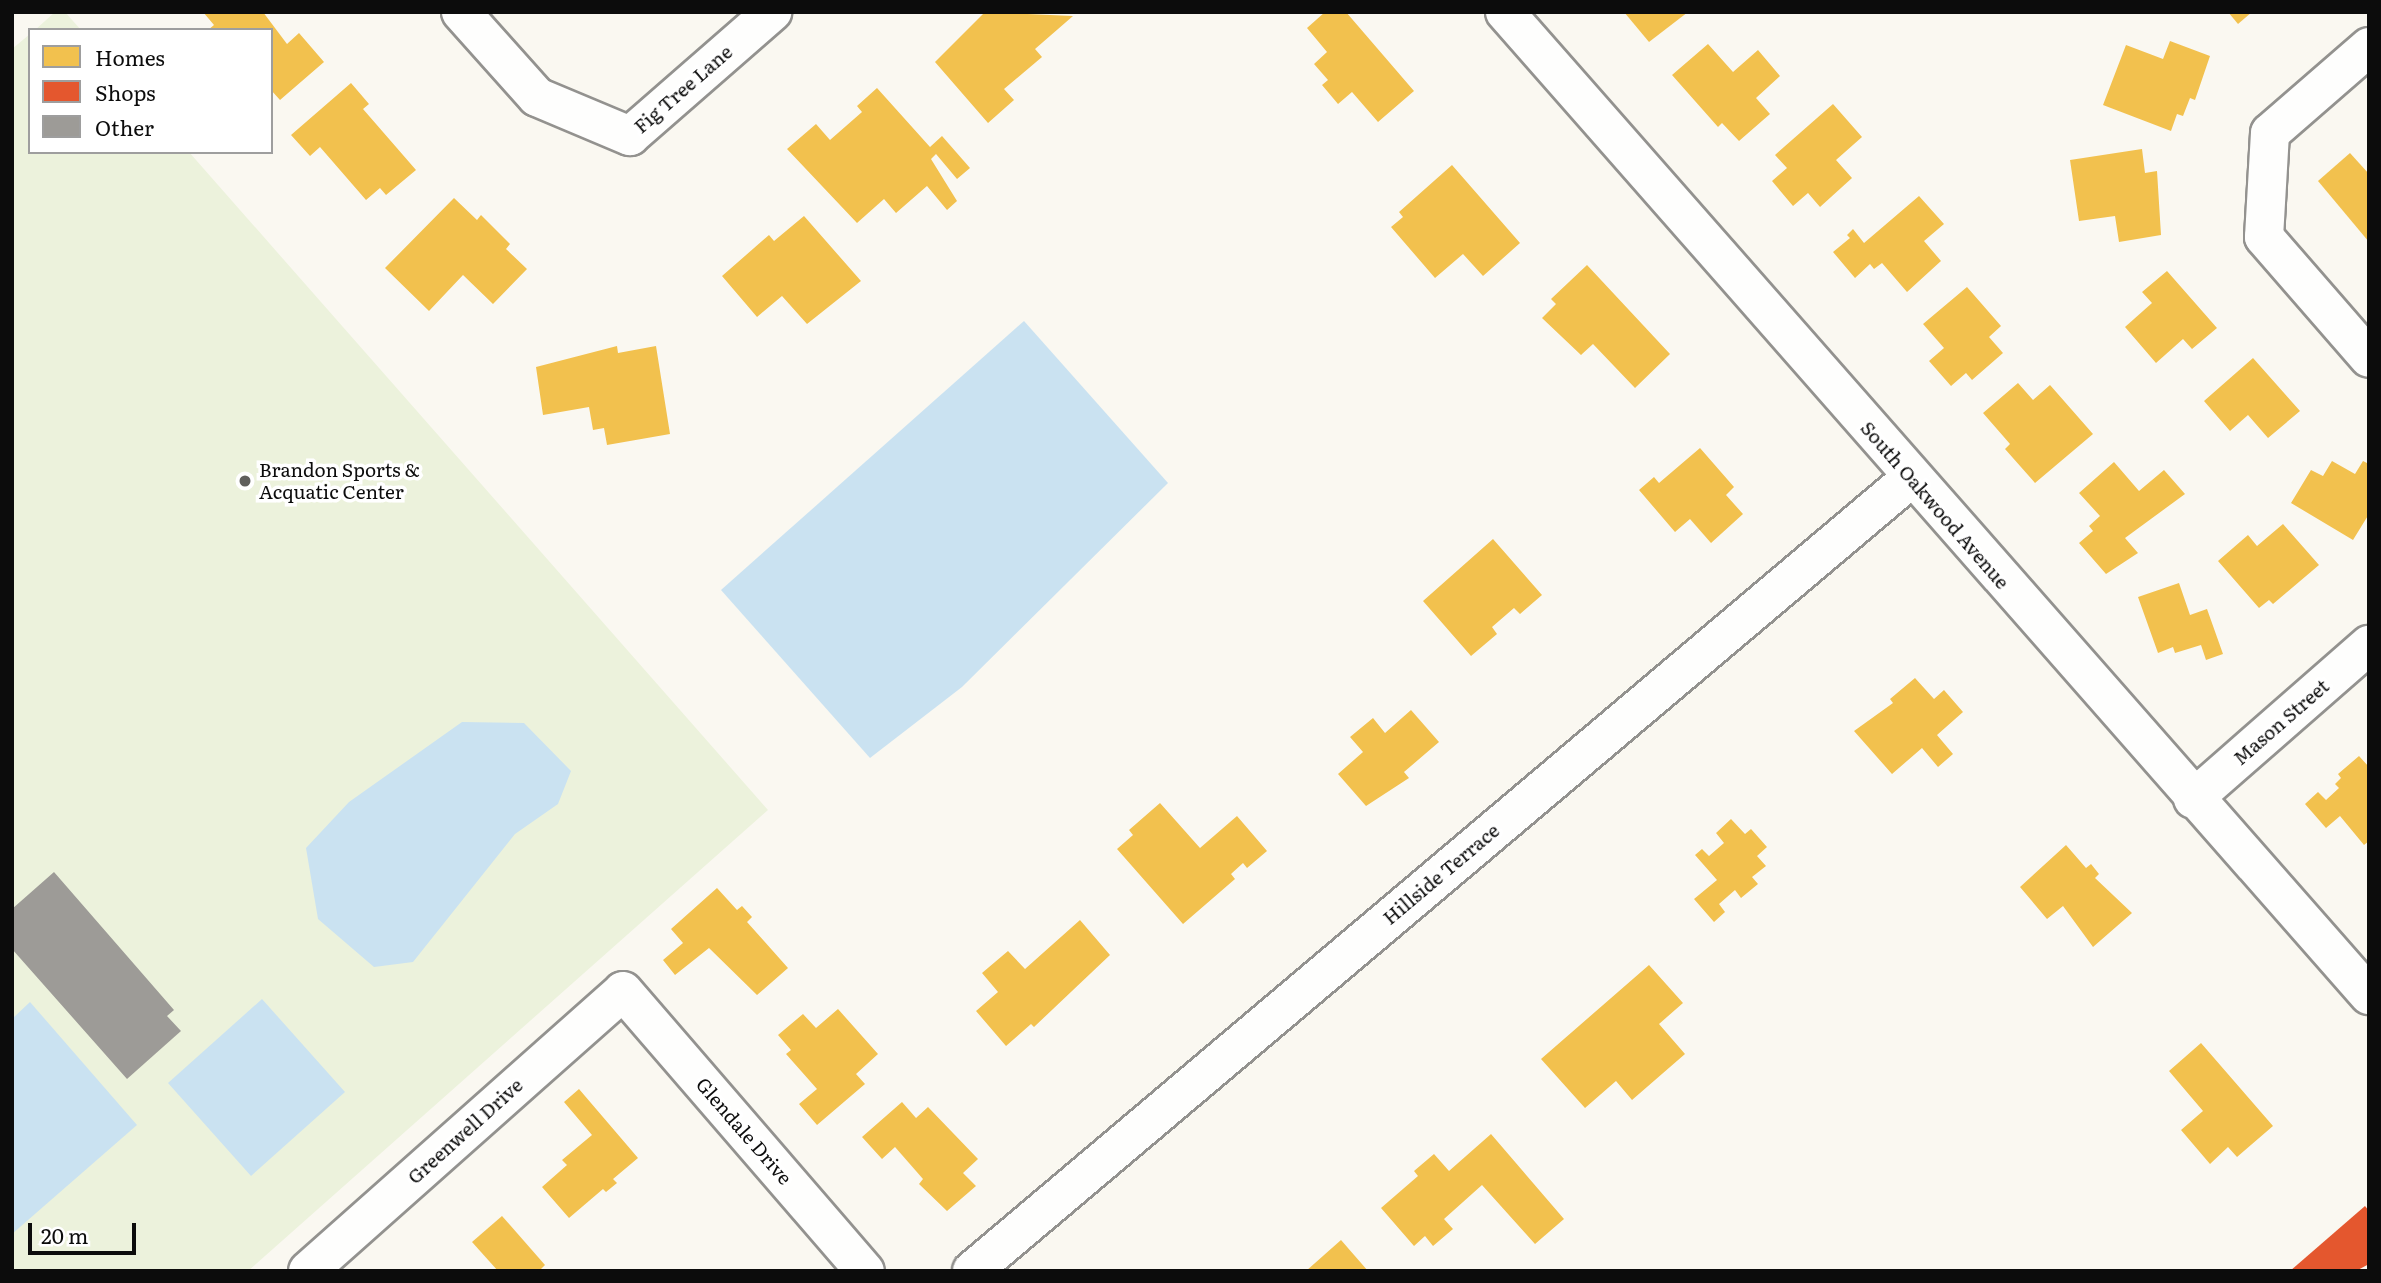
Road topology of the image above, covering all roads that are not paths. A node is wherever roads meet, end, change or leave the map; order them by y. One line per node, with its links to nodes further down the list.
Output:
1 (461, 12): 2 (street, Fig Tree Lane)
2 (772, 12)
3 (1505, 12): 6 (street, South Oakwood Avenue)
4 (2369, 47): 5 (street)
5 (2369, 358)
6 (1910, 478): 8 (street, South Oakwood Avenue); 13 (street, Hillside Terrace)
7 (2369, 645): 8 (street, Mason Street)
8 (2193, 799): 10 (street, South Oakwood Avenue)
9 (622, 991): 11 (street, Greenwell Drive); 12 (street, Glendale Drive)
10 (2369, 995)
11 (308, 1271)
12 (864, 1271)
13 (972, 1271)

